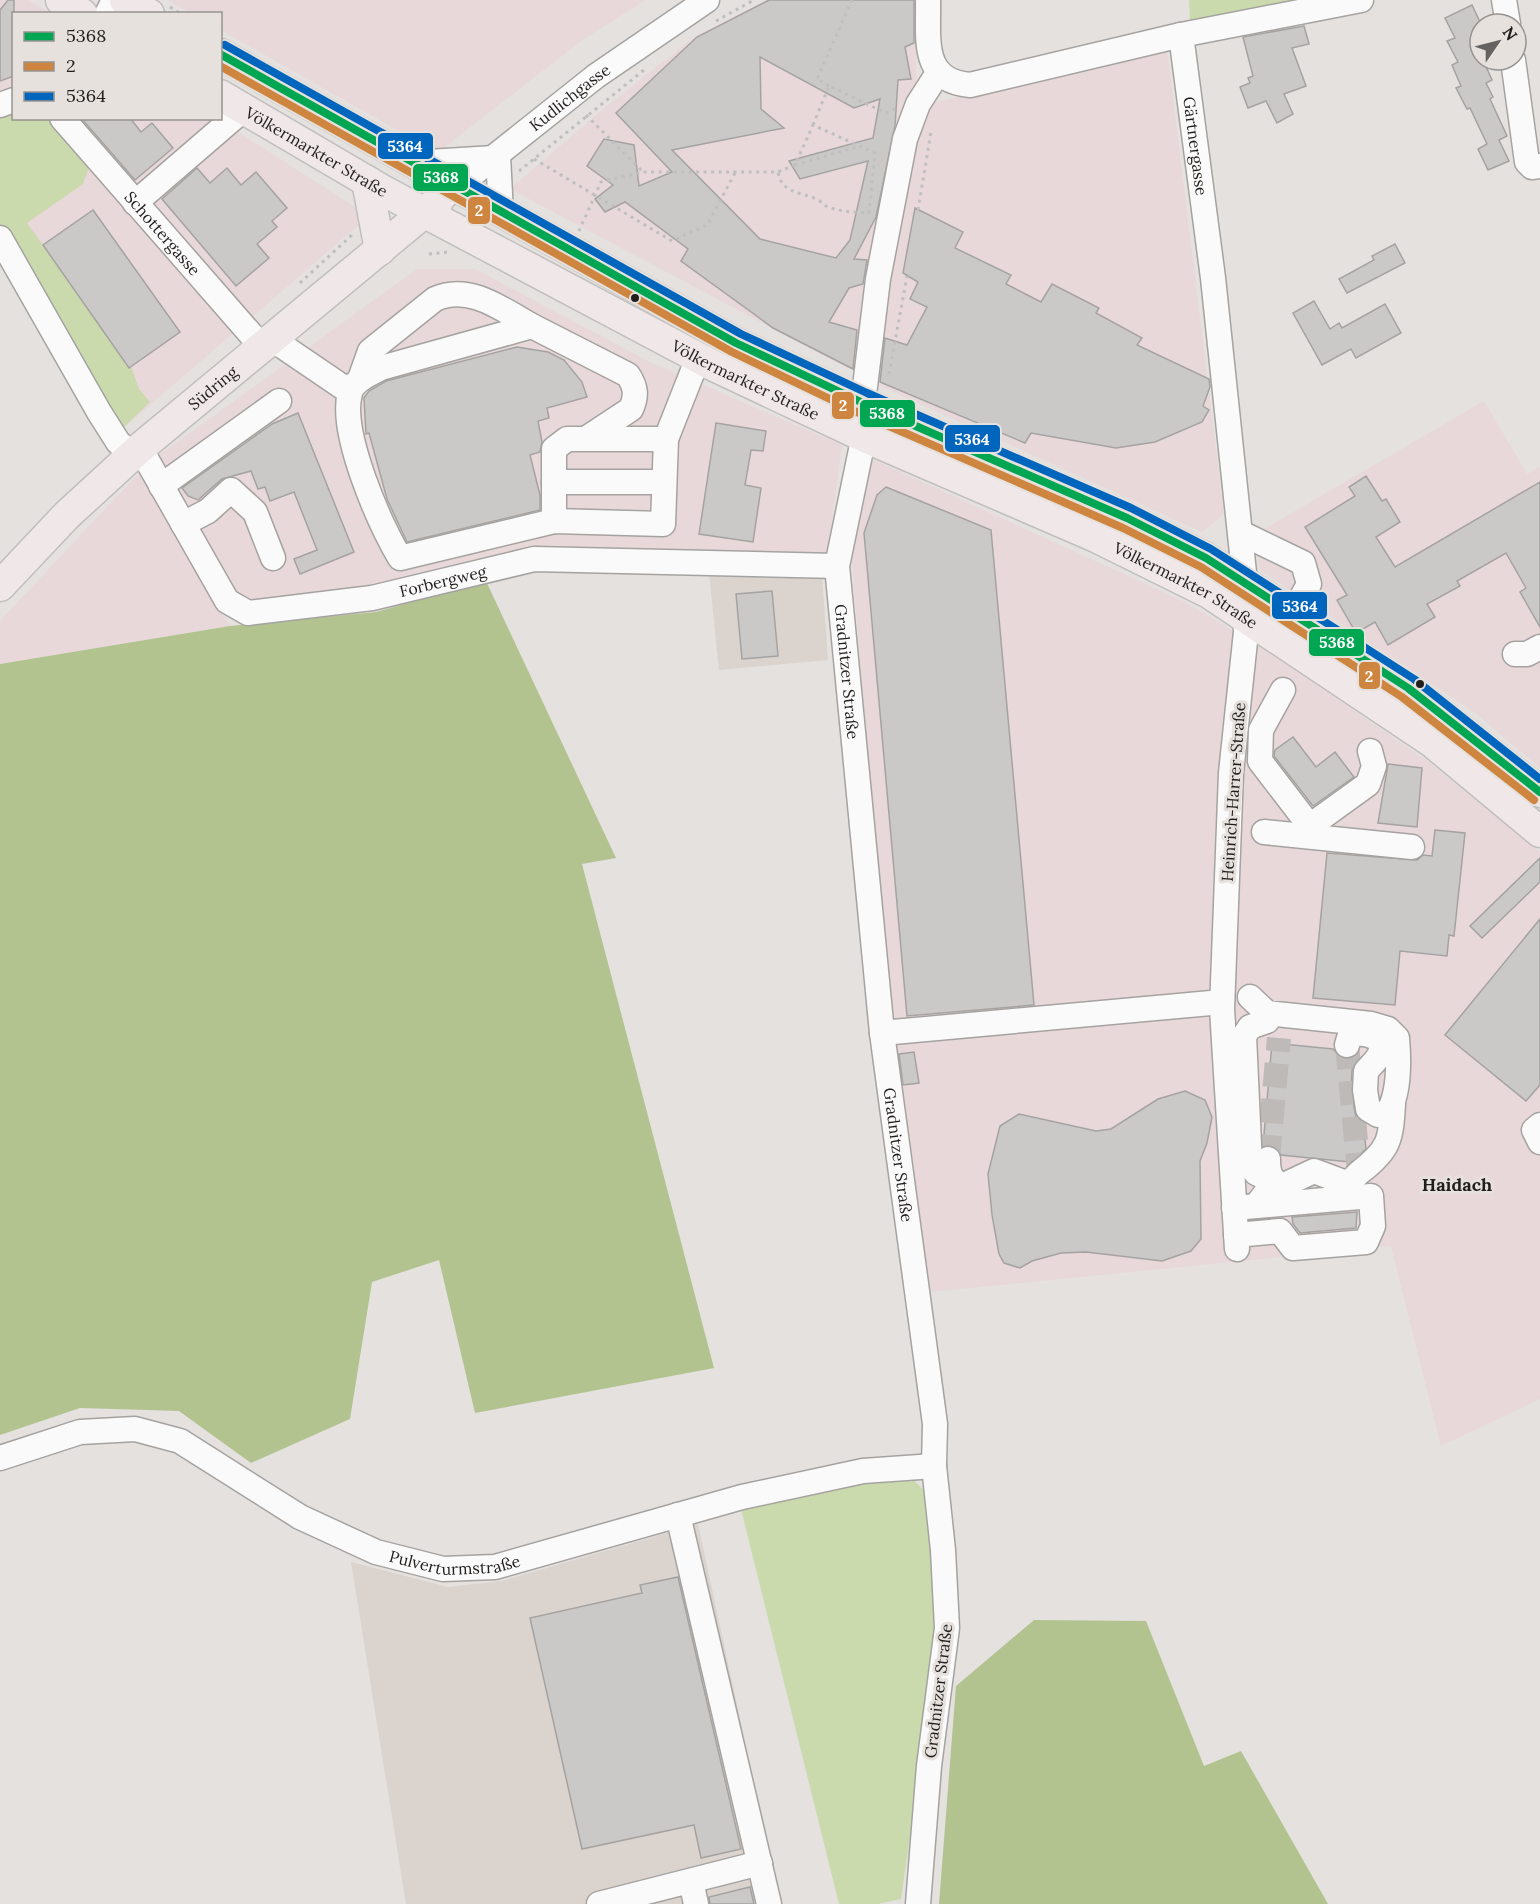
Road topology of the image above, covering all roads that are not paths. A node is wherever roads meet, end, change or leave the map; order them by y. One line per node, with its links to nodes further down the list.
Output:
1 (928, 0): 7 (street)
2 (1361, 0): 4 (street)
3 (711, 11): 11 (street, Kudlichgasse)
4 (1181, 35): 7 (street); 36 (street, Gärtnergasse)
5 (222, 55): 12 (main road, Völkermarkter Straße)
6 (1515, 72): 13 (street)
7 (938, 73): 25 (street, Gradnitzer Straße)
8 (232, 102): 14 (main road, Völkermarkter Straße)
9 (64, 120): 16 (street, Schottergasse)
10 (215, 120): 16 (street)
11 (496, 157): 12 (street); 15 (street, Kudlichgasse); 17 (street)
12 (412, 163): 15 (main road); 17 (main road, Völkermarkter Straße)
13 (1540, 166)
14 (367, 181): 18 (main road, Völkermarkter Straße); 20 (main road)
15 (438, 201): 18 (main road); 20 (main road, Südring)
16 (135, 203): 22 (street, Schottergasse)
17 (501, 213): 25 (main road, Völkermarkter Straße)
18 (469, 235): 20 (main road); 23 (main road, Völkermarkter Straße)
19 (0, 238): 30 (street, Forbergweg)
20 (384, 246): 22 (main road, Südring)
21 (532, 326): 24 (street); 24 (street); 27 (street)
22 (267, 343): 24 (street, Schottergasse); 30 (main road, Südring)
23 (698, 358): 28 (main road, Völkermarkter Straße); 29 (street)
24 (355, 386): 34 (street)
25 (876, 398): 28 (street, Gradnitzer Straße); 39 (main road, Völkermarkter Straße)
26 (279, 401): 33 (street)
27 (587, 438): 29 (street); 31 (street)
28 (867, 438): 38 (street, Gradnitzer Straße); 42 (main road, Völkermarkter Straße)
29 (666, 439): 32 (street)
30 (136, 452): 33 (street, Forbergweg); 40 (main road, Südring)
31 (554, 482): 32 (street); 34 (street)
32 (664, 482): 34 (street)
33 (162, 486): 35 (street, Forbergweg)
34 (554, 521)
35 (183, 524): 37 (street); 38 (street, Forbergweg)
36 (1241, 533): 39 (street, Gärtnergasse); 41 (street)
37 (273, 558)
38 (837, 566): 57 (street, Gradnitzer Straße)
39 (1245, 582): 41 (main road, Völkermarkter Straße); 42 (street, Heinrich-Harrer-Straße)
40 (0, 586)
41 (1293, 613): 46 (main road, Völkermarkter Straße)
42 (1245, 615): 47 (main road, Völkermarkter Straße); 54 (street, Heinrich-Harrer-Straße)
43 (1540, 647): 44 (street)
44 (1515, 654)
45 (1283, 690): 48 (street)
46 (1451, 721): 47 (main road); 49 (main road, Völkermarkter Straße)
47 (1432, 742): 50 (main road, Völkermarkter Straße)
48 (1370, 751)
49 (1533, 786): 50 (main road, Völkermarkter Straße)
50 (1508, 804): 52 (main road, Völkermarkter Straße)
51 (1264, 832): 53 (street)
52 (1540, 832)
53 (1412, 847)
54 (1222, 1002): 57 (street); 65 (street, Heinrich-Harrer-Straße)
55 (1376, 1010): 56 (street)
56 (1271, 1024): 60 (street); 64 (street)
57 (882, 1033): 67 (street, Gradnitzer Straße)
58 (1347, 1045): 59 (street)
59 (1375, 1062): 60 (street); 61 (street)
60 (1396, 1077): 61 (street)
61 (1394, 1104): 64 (street)
62 (1540, 1125): 63 (street)
63 (1540, 1142)
64 (1271, 1171): 65 (street)
65 (1245, 1207): 65 (street, Heinrich-Harrer-Straße)
66 (0, 1458): 68 (street, Pulverturmstraße)
67 (934, 1466): 68 (street, Pulverturmstraße); 73 (street, Gradnitzer Straße)
68 (678, 1515): 69 (street)
69 (760, 1863): 70 (street); 72 (street)
70 (693, 1892): 71 (street)
71 (599, 1904)
72 (769, 1904)
73 (918, 1904)

